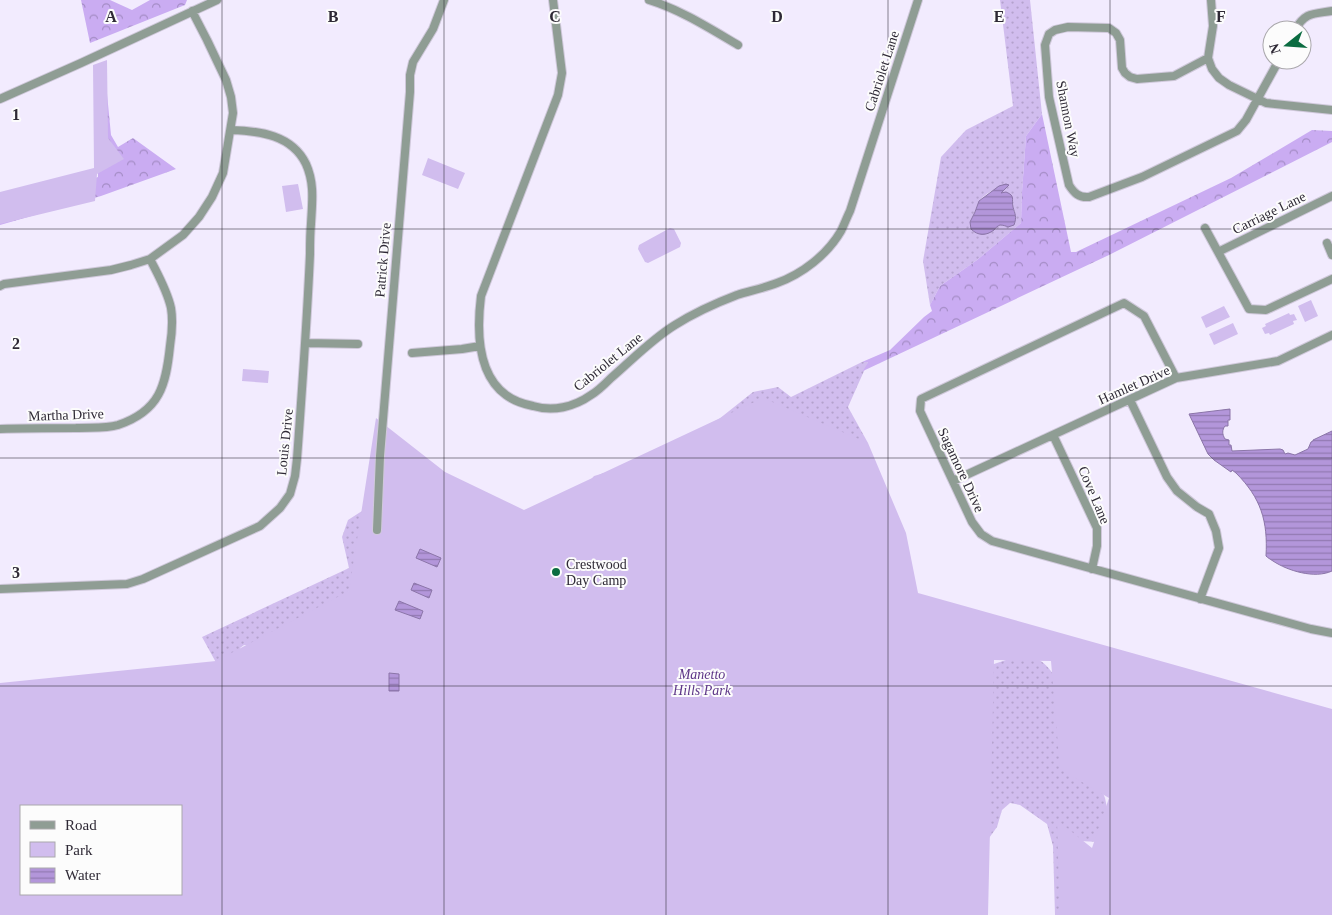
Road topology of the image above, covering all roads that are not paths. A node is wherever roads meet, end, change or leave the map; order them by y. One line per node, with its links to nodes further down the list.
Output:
1 (217, 0): 7 (street)
2 (444, 0): 35 (street, Patrick Drive)
3 (553, 0): 28 (street, Cabriolet Lane)
4 (649, 0): 10 (street)
5 (918, 0): 28 (street, Cabriolet Lane)
6 (1211, 0): 11 (street)
7 (192, 11): 13 (street); 16 (street)
8 (1332, 11): 9 (street)
9 (1301, 20)
10 (738, 45)
11 (1208, 58): 14 (street); 14 (street, Shannon Way)
12 (1274, 70): 14 (street)
13 (0, 99)
14 (1258, 99): 15 (street)
15 (1332, 110)
16 (231, 130): 22 (street); 26 (street, Louis Drive)
17 (1332, 196): 20 (street, Carriage Lane)
18 (1205, 228): 20 (street)
19 (1327, 243): 21 (street)
20 (1218, 252): 23 (street)
21 (1332, 255)
22 (150, 259): 24 (street); 32 (street, Martha Drive)
23 (1332, 279)
24 (0, 286)
25 (1332, 335): 30 (street, Hamlet Drive)
26 (306, 343): 27 (street); 37 (street, Louis Drive)
27 (358, 344)
28 (480, 346): 29 (street)
29 (412, 354)
30 (1176, 378): 31 (street, Hamlet Drive); 34 (street, Sagamore Drive)
31 (1130, 400): 33 (street, Hamlet Drive); 38 (street)
32 (0, 429)
33 (1052, 435): 34 (street, Hamlet Drive); 36 (street, Cove Lane)
34 (953, 481): 36 (street, Sagamore Drive)
35 (377, 530)
36 (1092, 569): 38 (street, Sagamore Drive)
37 (0, 589)
38 (1200, 599): 39 (street, Sagamore Drive)
39 (1332, 633)

